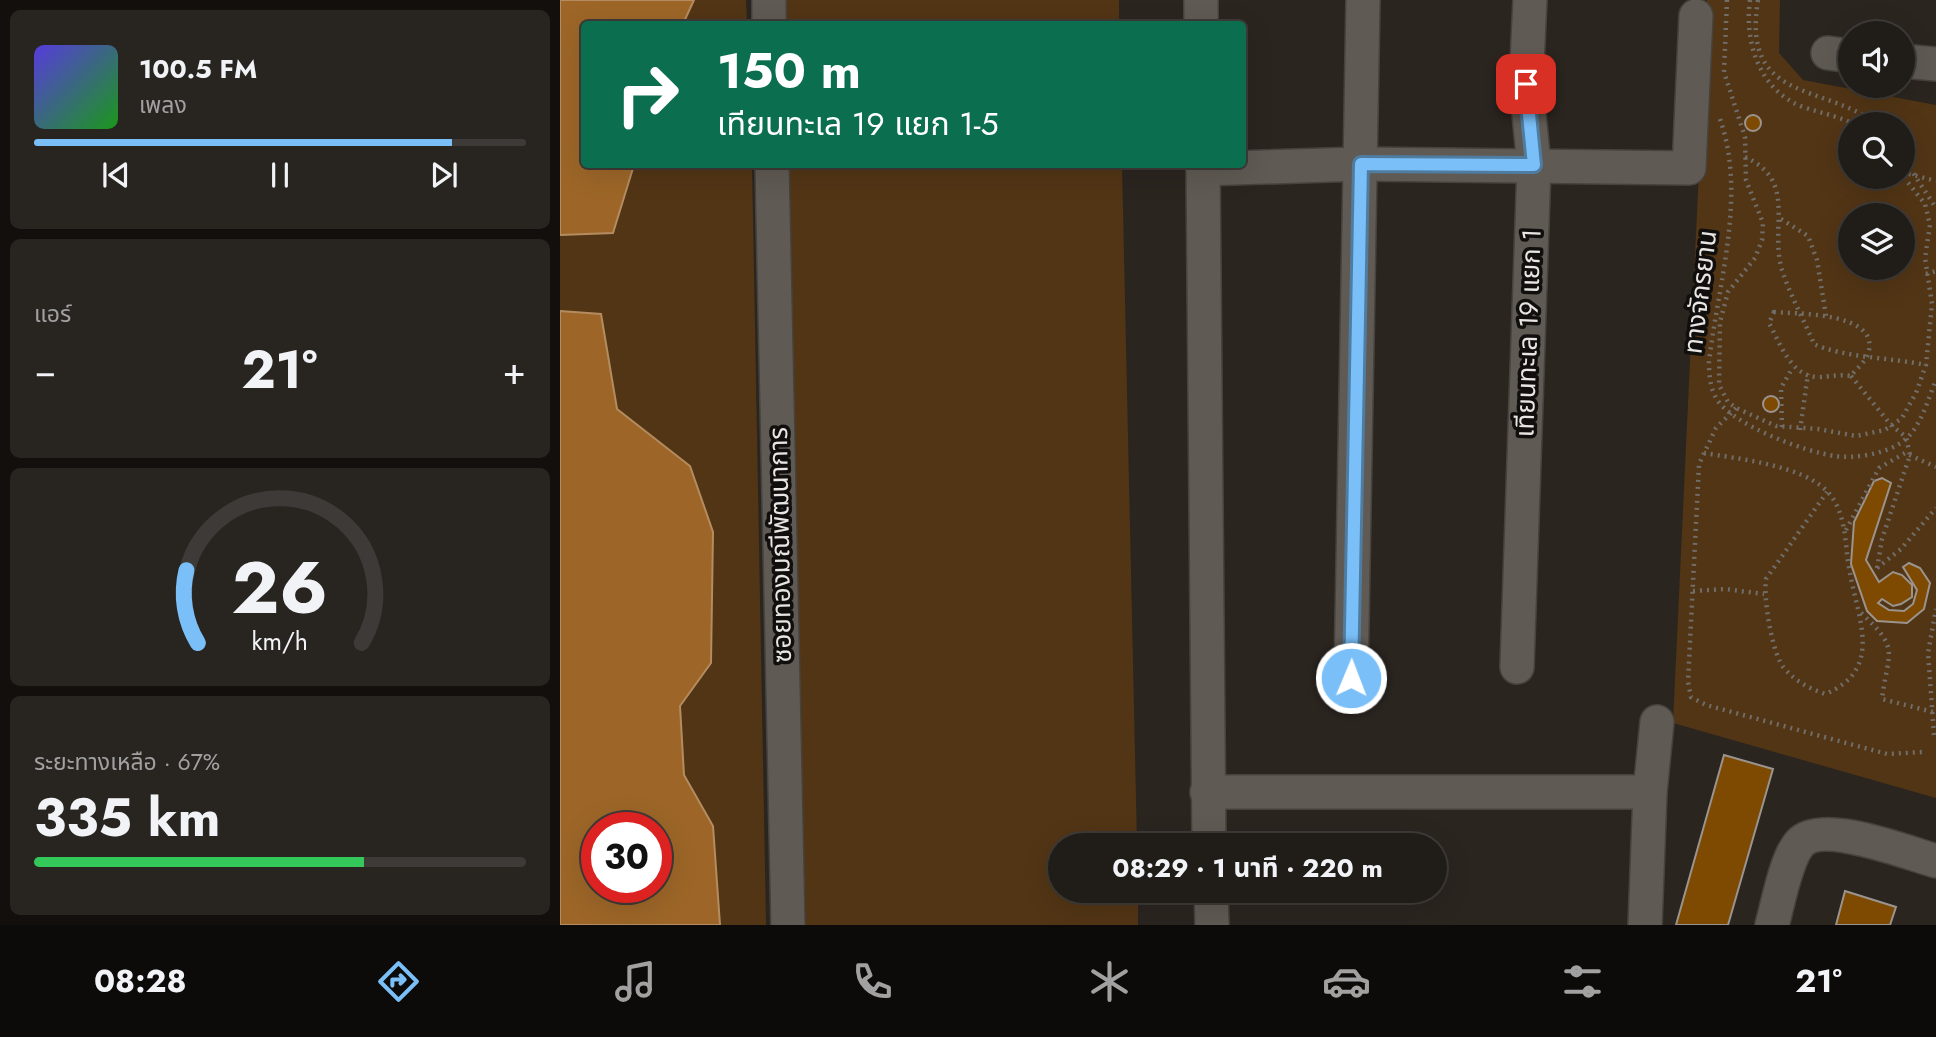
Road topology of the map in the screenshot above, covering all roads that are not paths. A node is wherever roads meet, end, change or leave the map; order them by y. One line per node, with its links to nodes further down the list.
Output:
1 (769, 0): 6 (street)
2 (1201, 0): 7 (street)
3 (1363, 0): 10 (street)
4 (1530, 0): 11 (street, เทียนทะเล 19 แยก 1)
5 (1696, 16): 11 (street)
6 (769, 21)
7 (1201, 21)
8 (1915, 62): 9 (street)
9 (1936, 64)
10 (1361, 164): 11 (street); 12 (street); 16 (street)
11 (1534, 165): 15 (street, เทียนทะเล 19 แยก 1)
12 (1246, 166)
13 (772, 168): 23 (street, ซอยทองมณีพัฒนาการ)
14 (1203, 168): 18 (street)
15 (1517, 667)
16 (1351, 678)
17 (1657, 722): 19 (street)
18 (1207, 792): 19 (street); 20 (street)
19 (1650, 792): 25 (street)
20 (1209, 833)
21 (1936, 861): 26 (street)
22 (1211, 903): 24 (street)
23 (788, 925)
24 (1212, 925)
25 (1645, 925)
26 (1772, 925)

